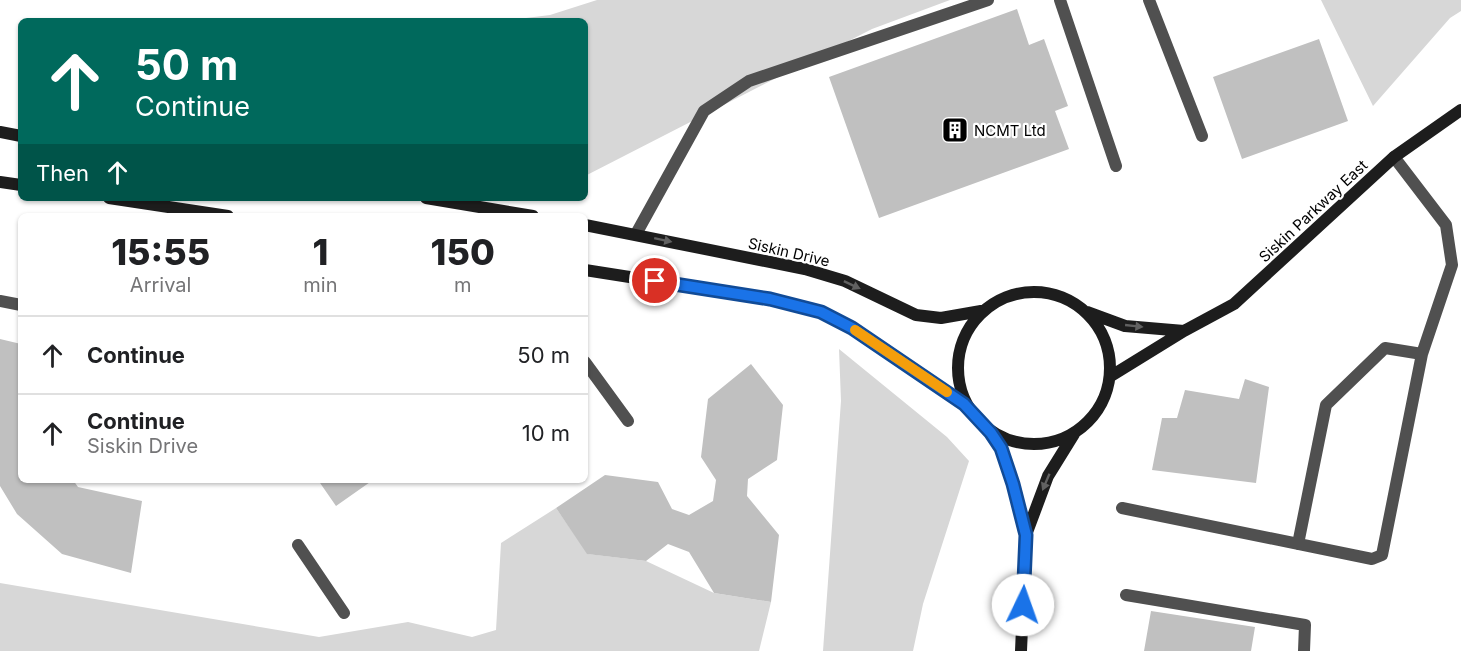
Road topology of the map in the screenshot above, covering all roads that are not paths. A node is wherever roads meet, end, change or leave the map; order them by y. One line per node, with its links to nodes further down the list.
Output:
1 (988, 0): 17 (lane)
2 (1060, 0): 9 (lane)
3 (1149, 0): 7 (lane)
4 (1461, 110): 8 (street, Siskin Parkway East)
5 (0, 132): 6 (street)
6 (18, 135)
7 (1202, 136)
8 (1394, 157): 23 (street, Siskin Parkway East); 24 (lane)
9 (1116, 166)
10 (0, 182): 11 (street)
11 (18, 185)
12 (129, 201): 14 (street)
13 (444, 201): 15 (street)
14 (208, 213)
15 (515, 213)
16 (588, 226): 17 (street, Siskin Drive)
17 (636, 234): 21 (street, Siskin Drive, one-way to 21)
18 (588, 270): 27 (street)
19 (0, 301): 20 (lane)
20 (18, 304)
21 (981, 311): 22 (street); 27 (street)
22 (1086, 312): 23 (street, one-way to 23); 26 (street)
23 (1184, 331): 26 (street, Siskin Parkway East)
24 (1422, 354): 34 (lane); 34 (lane)
25 (588, 366): 28 (lane)
26 (1112, 376): 30 (street)
27 (964, 404): 29 (street)
28 (628, 421)
29 (991, 433): 30 (street); 32 (street)
30 (1075, 433): 32 (street, one-way to 32)
31 (1122, 508): 34 (lane)
32 (1026, 535): 37 (street)
33 (298, 544): 36 (lane)
34 (1298, 544)
35 (1126, 595): 38 (lane)
36 (344, 613)
37 (1021, 651)
38 (1304, 651)

